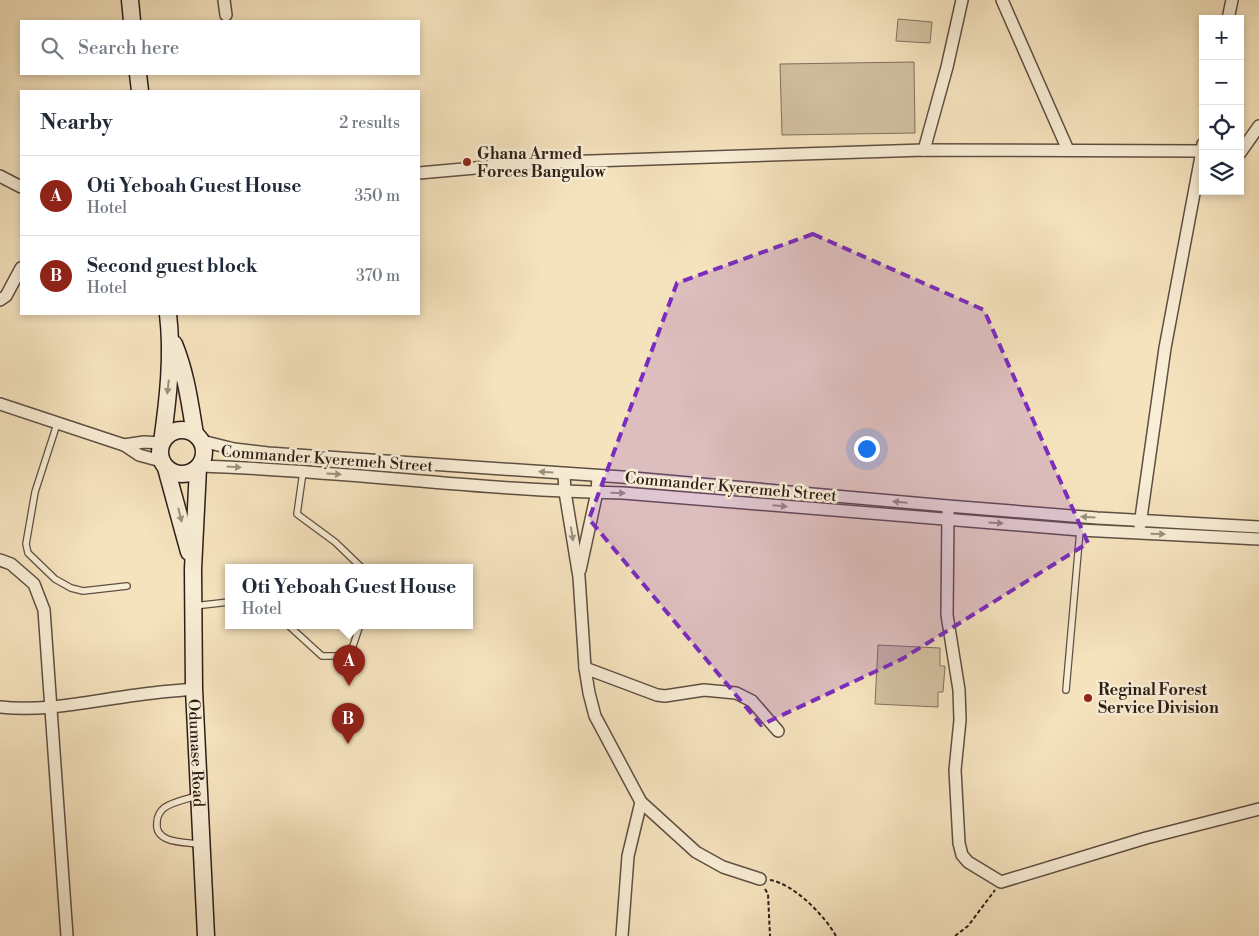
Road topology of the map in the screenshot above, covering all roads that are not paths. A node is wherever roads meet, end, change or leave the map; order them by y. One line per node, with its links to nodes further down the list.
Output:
1 (130, 0): 8 (main road)
2 (224, 0): 6 (street)
3 (962, 0): 13 (street)
4 (1002, 0): 14 (street)
5 (1232, 0): 7 (street)
6 (226, 15)
7 (1229, 15)
8 (132, 20)
9 (138, 75): 10 (main road)
10 (140, 90)
11 (1259, 126): 16 (street)
12 (1199, 149): 14 (street)
13 (924, 150): 14 (street); 17 (street)
14 (1068, 150)
15 (1202, 150): 38 (street)
16 (1242, 150)
17 (420, 173)
18 (0, 176): 19 (street)
19 (20, 186)
20 (20, 270): 21 (street)
21 (0, 300)
22 (168, 315): 23 (main road)
23 (171, 338): 26 (main road); 27 (main road, one-way to 27)
24 (0, 404): 25 (street)
25 (57, 424): 28 (street); 47 (lane)
26 (198, 438): 27 (main road); 30 (main road); 32 (street, Commander Kyeremeh Street, one-way to 26)
27 (162, 443): 28 (street); 29 (main road)
28 (124, 445): 29 (street)
29 (163, 464): 30 (main road); 45 (main road, Odumase Road, one-way to 45)
30 (199, 467): 31 (street, Commander Kyeremeh Street, one-way to 31); 45 (main road, Odumase Road)
31 (303, 472): 34 (street, Commander Kyeremeh Street, one-way to 34); 44 (lane)
32 (564, 474): 33 (street, Commander Kyeremeh Street); 34 (street)
33 (598, 476): 35 (street); 36 (street, Commander Kyeremeh Street, one-way to 33)
34 (565, 492): 35 (street, Commander Kyeremeh Street); 46 (street, one-way to 46)
35 (597, 492): 37 (street, Commander Kyeremeh Street, one-way to 37); 46 (street)
36 (948, 506): 37 (street); 38 (street, Commander Kyeremeh Street, one-way to 36)
37 (948, 520): 40 (street, Commander Kyeremeh Street, one-way to 40); 60 (street)
38 (1140, 520): 39 (street, Commander Kyeremeh Street); 41 (street)
39 (1259, 527)
40 (1080, 530): 41 (street, Commander Kyeremeh Street); 54 (lane)
41 (1138, 534): 42 (street, Commander Kyeremeh Street, one-way to 42)
42 (1259, 539)
43 (0, 560): 56 (street)
44 (358, 564)
45 (193, 569): 49 (main road, Odumase Road)
46 (579, 577): 52 (street)
47 (127, 586)
48 (225, 602): 49 (lane)
49 (194, 606): 53 (main road, Odumase Road)
50 (292, 629): 51 (lane)
51 (358, 629)
52 (586, 668): 57 (street); 59 (street)
53 (194, 689): 56 (street); 58 (main road, Odumase Road)
54 (1066, 690)
55 (0, 707): 56 (street)
56 (52, 708): 63 (street)
57 (778, 731)
58 (199, 795): 61 (main road, Odumase Road); 61 (lane)
59 (641, 802): 62 (street); 65 (street)
60 (1259, 809)
61 (202, 844): 64 (main road, Odumase Road)
62 (760, 879)
63 (67, 936)
64 (206, 936)
65 (622, 936)

